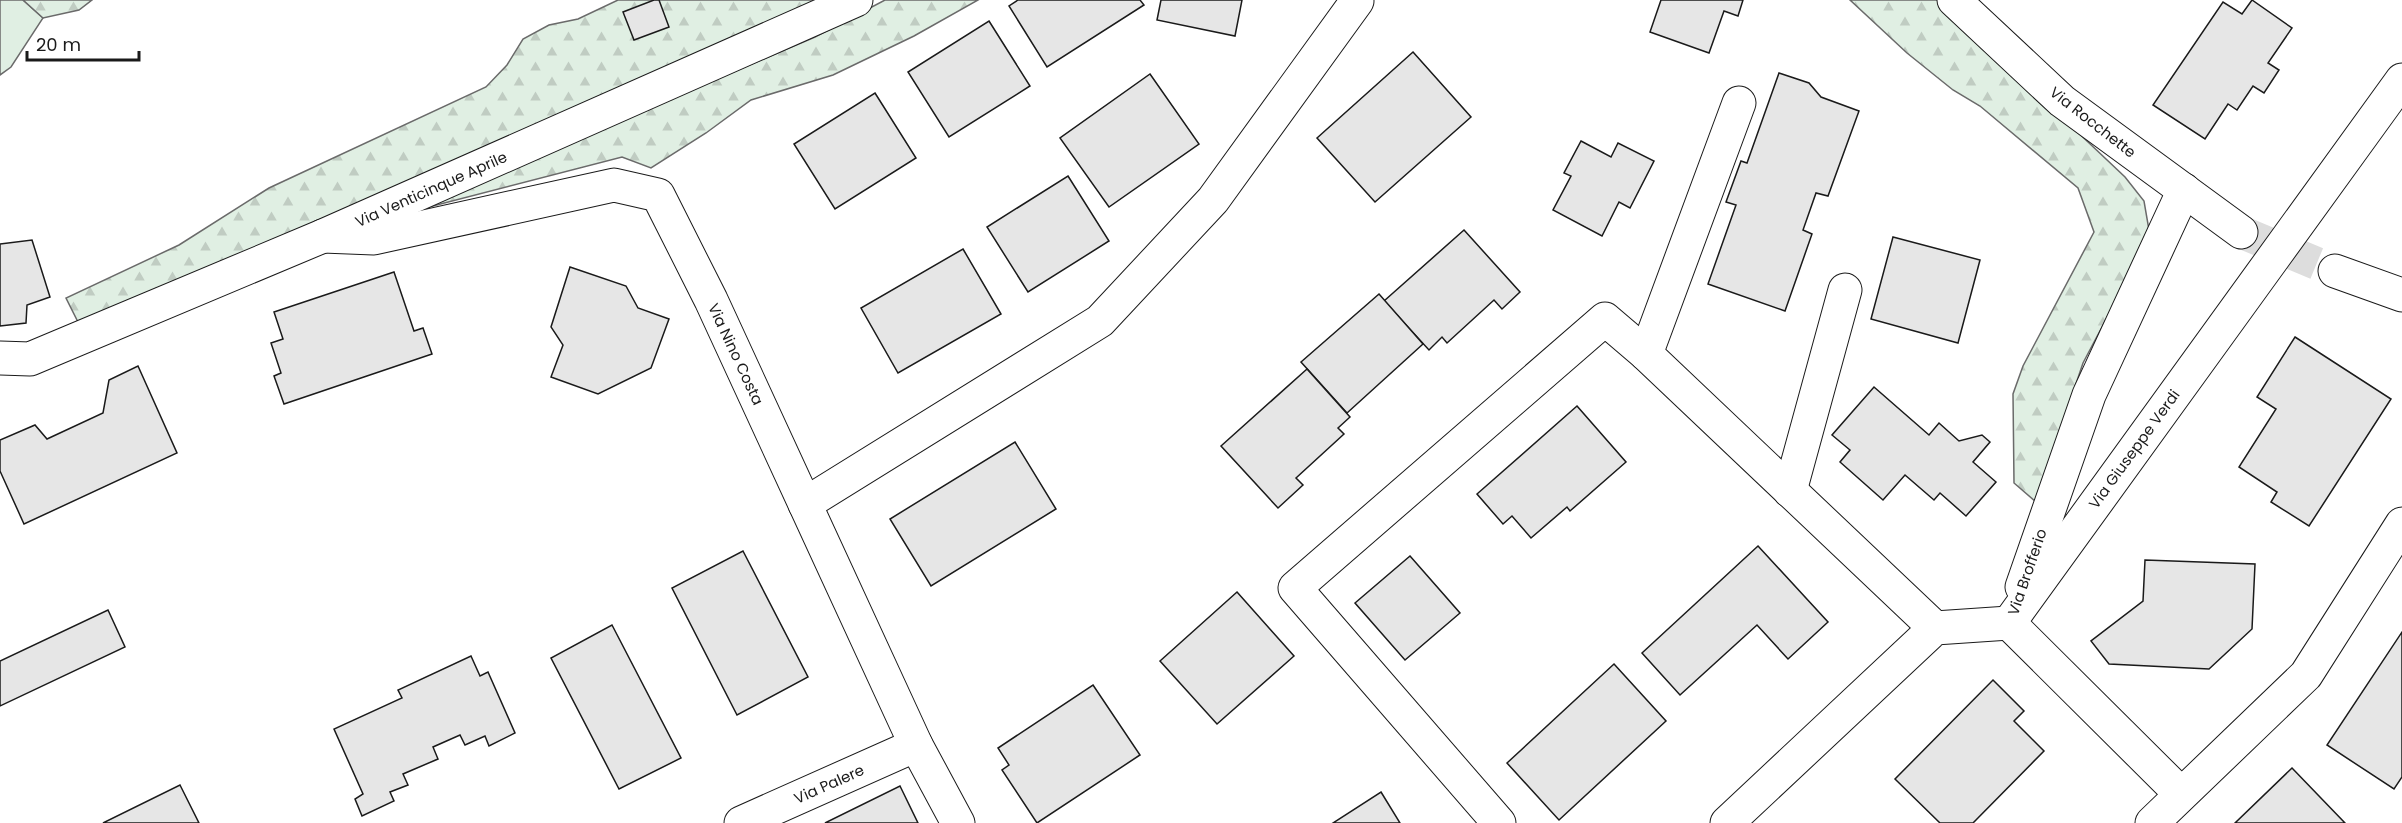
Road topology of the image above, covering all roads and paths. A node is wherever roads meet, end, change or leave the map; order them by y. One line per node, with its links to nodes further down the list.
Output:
1 (856, 0): 8 (street, Via Venticinque Aprile)
2 (1954, 0): 6 (street, Via Rocchette)
3 (1357, 1): 15 (street)
4 (2402, 80): 17 (street, Via Giuseppe Verdi)
5 (1739, 103): 12 (street)
6 (2184, 190): 7 (street, Via Rocchette); 17 (street, Via Brofferio)
7 (2241, 232)
8 (323, 236): 13 (street, Via Venticinque Aprile); 15 (street, Via Nino Costa)
9 (2335, 271): 11 (street)
10 (1845, 290): 14 (street)
11 (2402, 295)
12 (1646, 354): 14 (street); 23 (street)
13 (0, 358)
14 (1790, 491): 18 (street)
15 (805, 504): 19 (street, Via Nino Costa)
16 (2402, 524): 20 (street)
17 (2009, 623): 18 (street, Via Brofferio); 20 (street)
18 (1935, 628): 24 (street)
19 (916, 744): 21 (street, Via Palere); 22 (street, Via Nino Costa)
20 (2181, 794): 25 (street)
21 (741, 823)
22 (958, 823)
23 (1499, 823)
24 (1727, 823)
25 (2152, 823)

